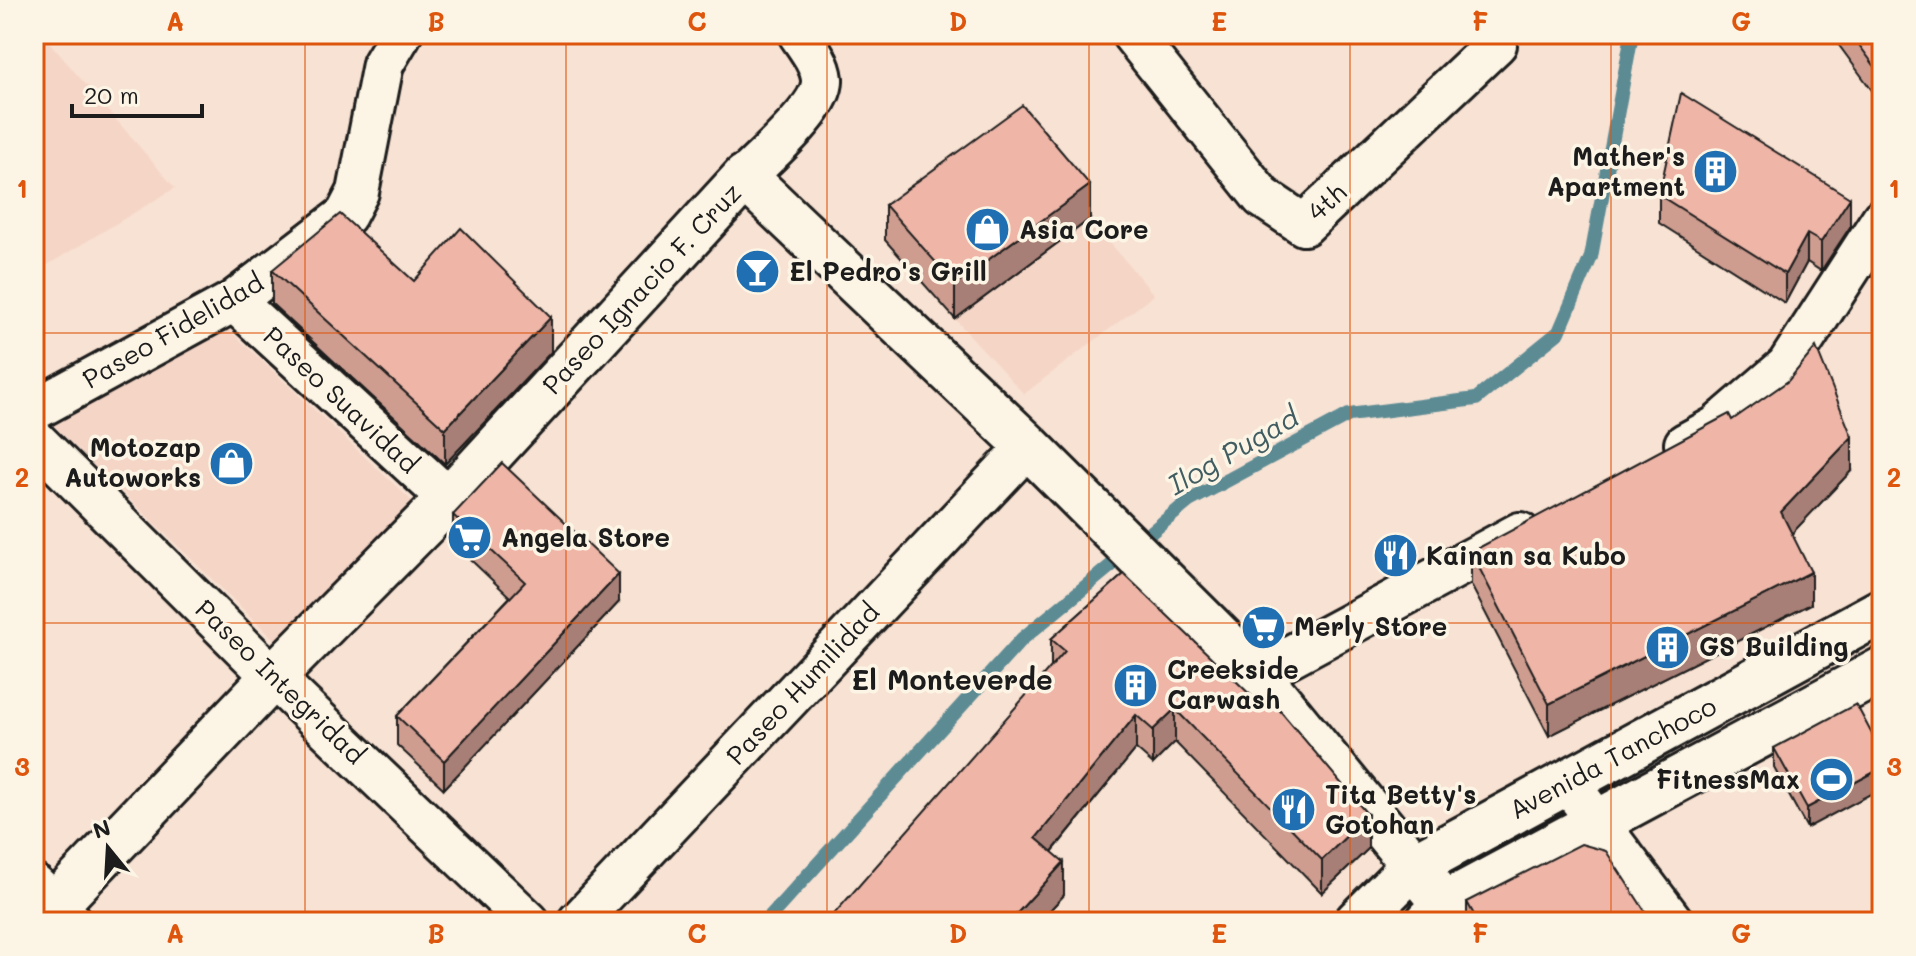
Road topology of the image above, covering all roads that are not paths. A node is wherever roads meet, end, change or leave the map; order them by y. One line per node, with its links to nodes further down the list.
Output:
1 (401, 34): 7 (street, Paseo Fidelidad)
2 (799, 34): 5 (street)
3 (1132, 34): 4 (street, 4th)
4 (1494, 34)
5 (745, 177): 10 (street, Paseo Ignacio F. Cruz); 12 (street, Paseo Ignacio F. Cruz)
6 (1882, 219): 11 (street)
7 (234, 301): 8 (street, Paseo Fidelidad); 12 (street, Paseo Suavidad)
8 (34, 410)
9 (34, 439): 17 (street, Paseo Integridad)
10 (1028, 446): 16 (street, Paseo Ignacio F. Cruz); 24 (street, Paseo Humilidad)
11 (1647, 465)
12 (449, 499): 17 (street, Paseo Ignacio F. Cruz)
13 (1549, 517): 16 (street)
14 (1882, 611): 18 (street, Avenida Tanchoco)
15 (1882, 670): 19 (street, Avenida Tanchoco)
16 (1257, 674): 20 (street, Paseo Ignacio F. Cruz)
17 (273, 677): 21 (street, Paseo Ignacio F. Cruz); 23 (street, Paseo Integridad)
18 (1568, 783): 19 (street); 20 (street, Avenida Tanchoco)
19 (1598, 823): 22 (street, Avenida Tanchoco); 26 (street)
20 (1413, 866): 22 (street, Paseo Ignacio F. Cruz); 25 (street, Avenida Tanchoco)
21 (50, 908)
22 (1436, 913)
23 (529, 922)
24 (578, 922)
25 (1357, 922)
26 (1673, 922)

